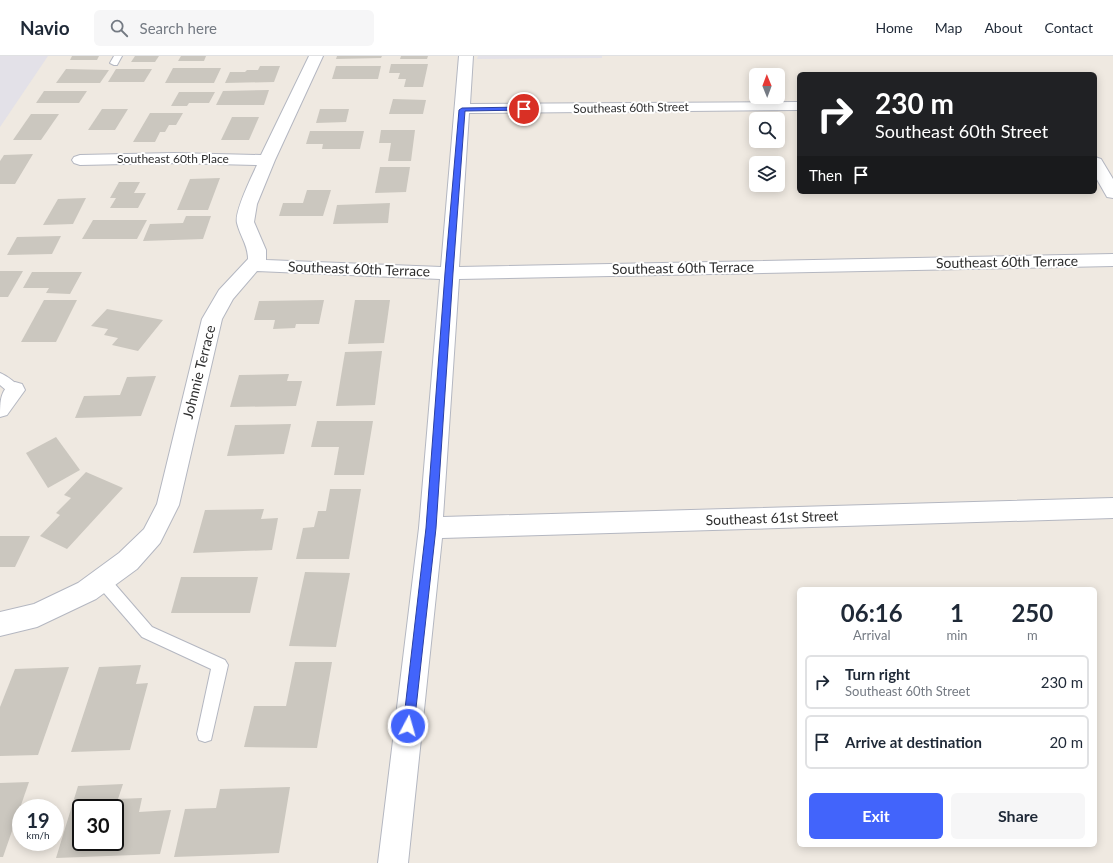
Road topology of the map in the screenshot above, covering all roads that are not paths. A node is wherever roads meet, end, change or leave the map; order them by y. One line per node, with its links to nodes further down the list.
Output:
1 (316, 56): 6 (street, Johnnie Terrace)
2 (466, 56): 4 (street)
3 (797, 106): 4 (street, Southeast 60th Street)
4 (462, 110): 11 (street)
5 (80, 160): 6 (street, Southeast 60th Place)
6 (267, 160): 10 (street, Johnnie Terrace)
7 (1097, 165): 8 (street)
8 (1113, 193)
9 (1113, 260): 11 (street, Southeast 60th Terrace)
10 (252, 265): 11 (street, Southeast 60th Terrace); 16 (street, Johnnie Terrace)
11 (449, 273): 15 (street)
12 (8, 384): 13 (street)
13 (0, 408)
14 (1113, 508): 15 (street, Southeast 61st Street)
15 (431, 528): 19 (street)
16 (102, 580): 17 (street, Johnnie Terrace); 18 (lane)
17 (0, 624)
18 (206, 734)
19 (393, 863)

